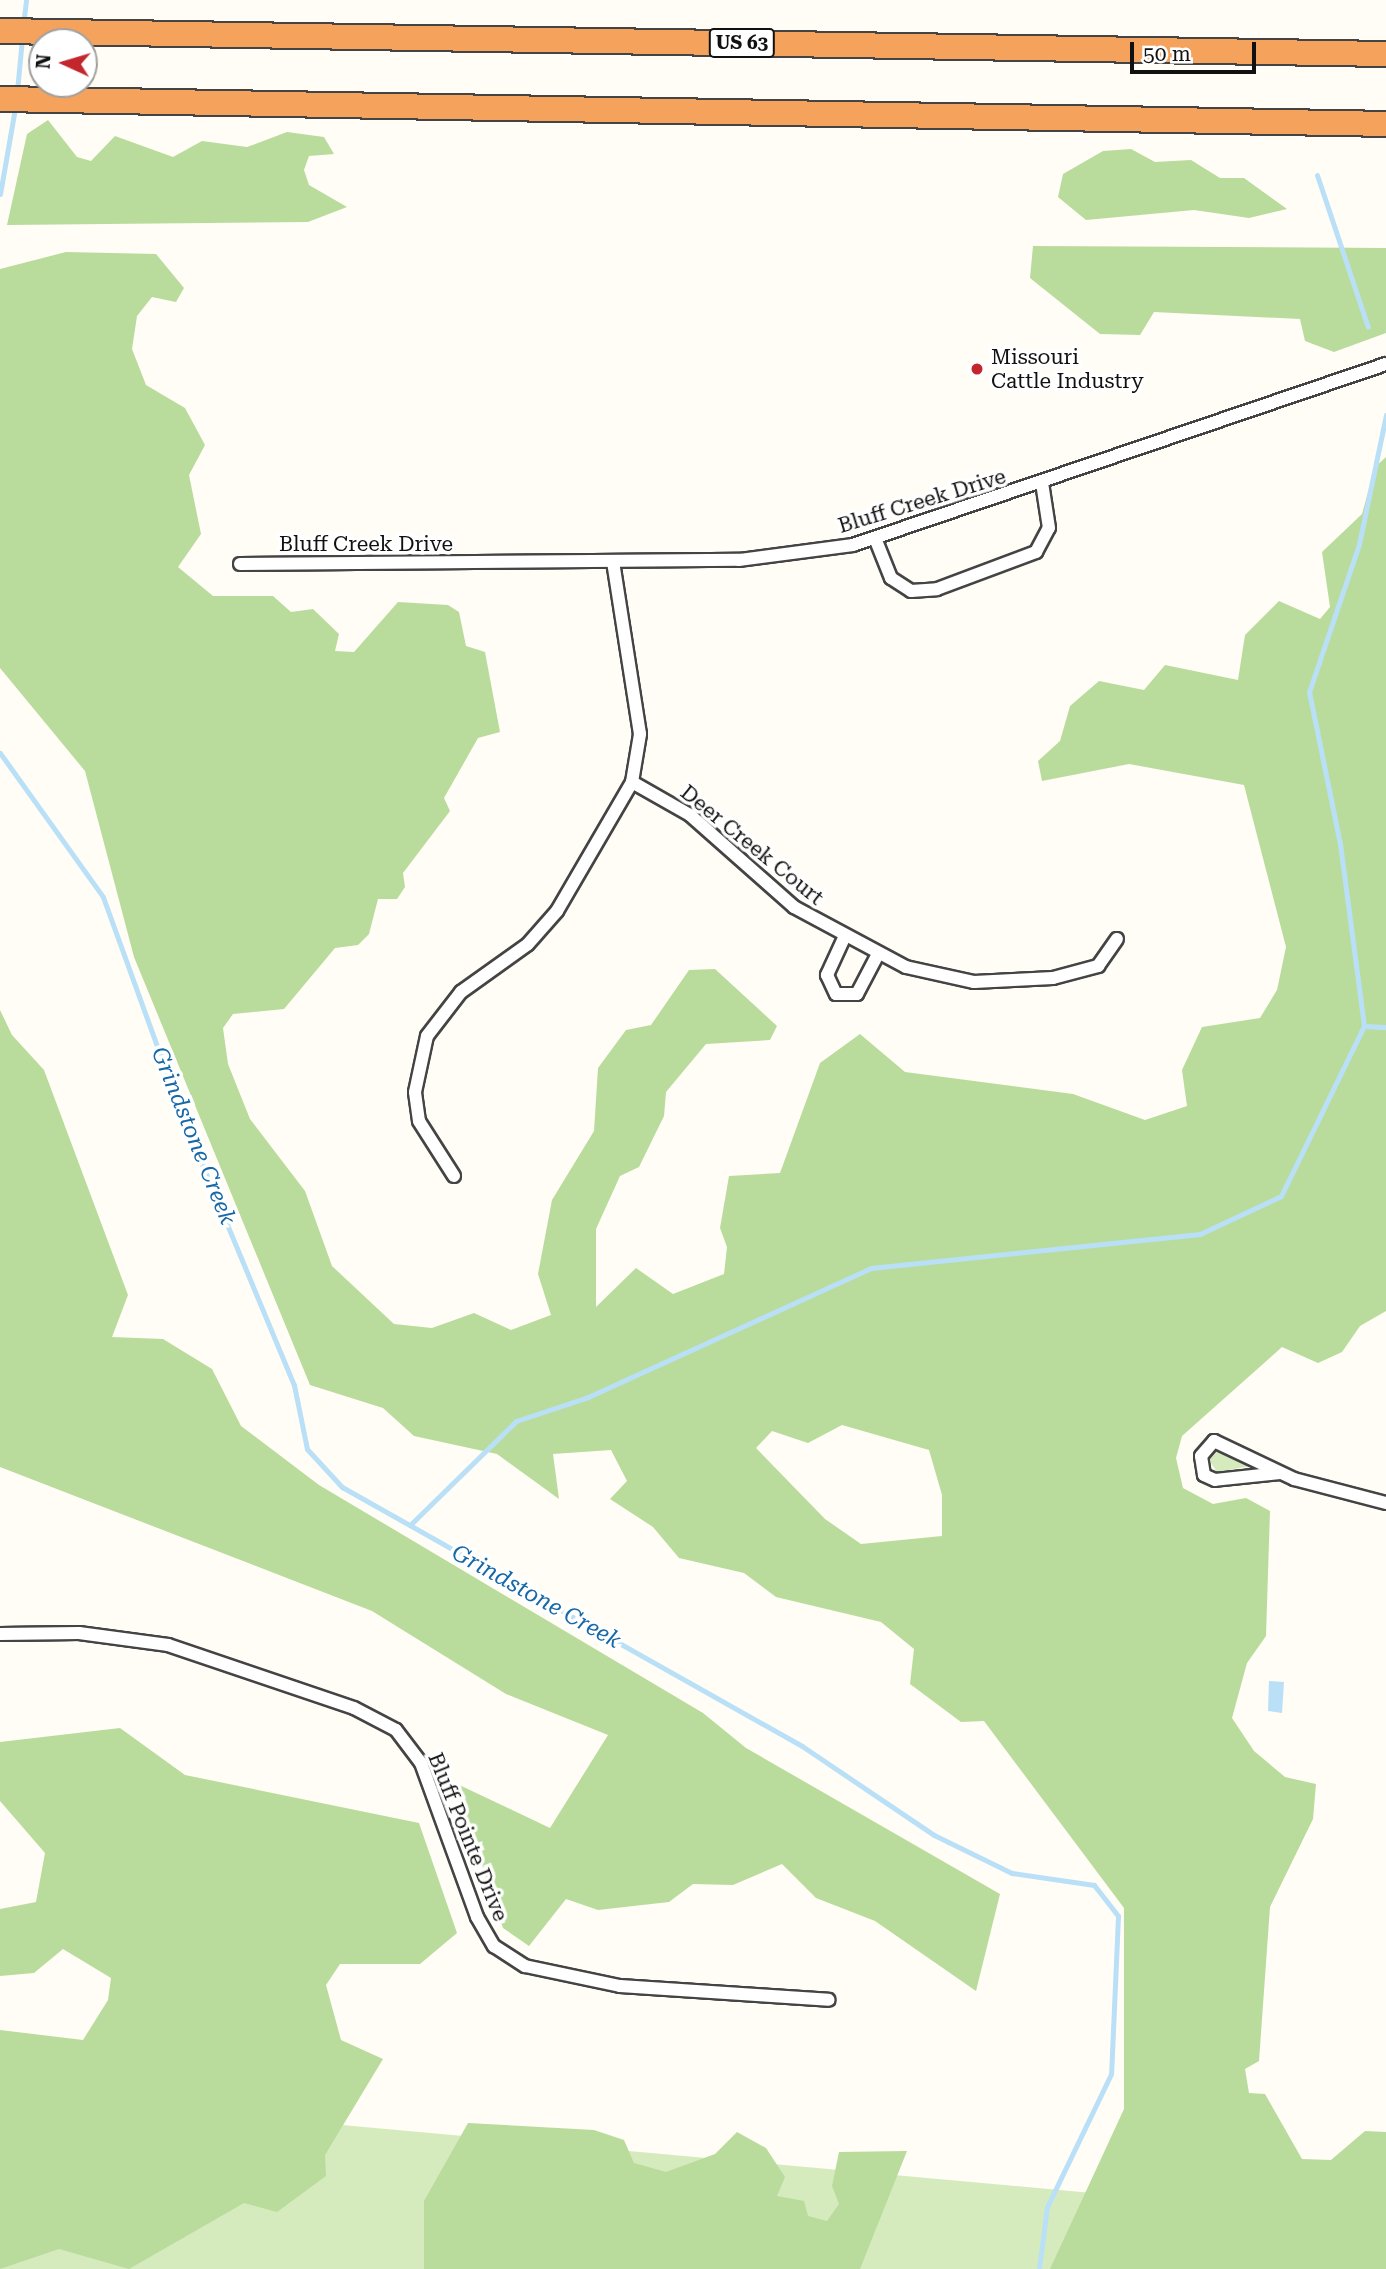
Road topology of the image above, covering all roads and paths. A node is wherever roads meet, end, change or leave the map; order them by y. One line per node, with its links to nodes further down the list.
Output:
1 (0, 31): 2 (highway, US 63)
2 (1386, 54)
3 (0, 99): 4 (highway)
4 (1386, 124)
5 (1386, 364): 6 (street, Bluff Creek Drive)
6 (1042, 483): 7 (street, Bluff Creek Drive); 7 (street)
7 (875, 538): 8 (street, Bluff Creek Drive)
8 (613, 562): 9 (street, Bluff Creek Drive); 10 (street)
9 (240, 564)
10 (632, 782): 11 (street, Deer Creek Court); 14 (street)
11 (844, 938): 13 (street, Deer Creek Court); 13 (street)
12 (1117, 939): 13 (street, Deer Creek Court)
13 (878, 954)
14 (454, 1176)
15 (1280, 1473): 15 (street); 16 (street)
16 (1386, 1503)
17 (0, 1634): 18 (street, Bluff Pointe Drive)
18 (829, 2000)

